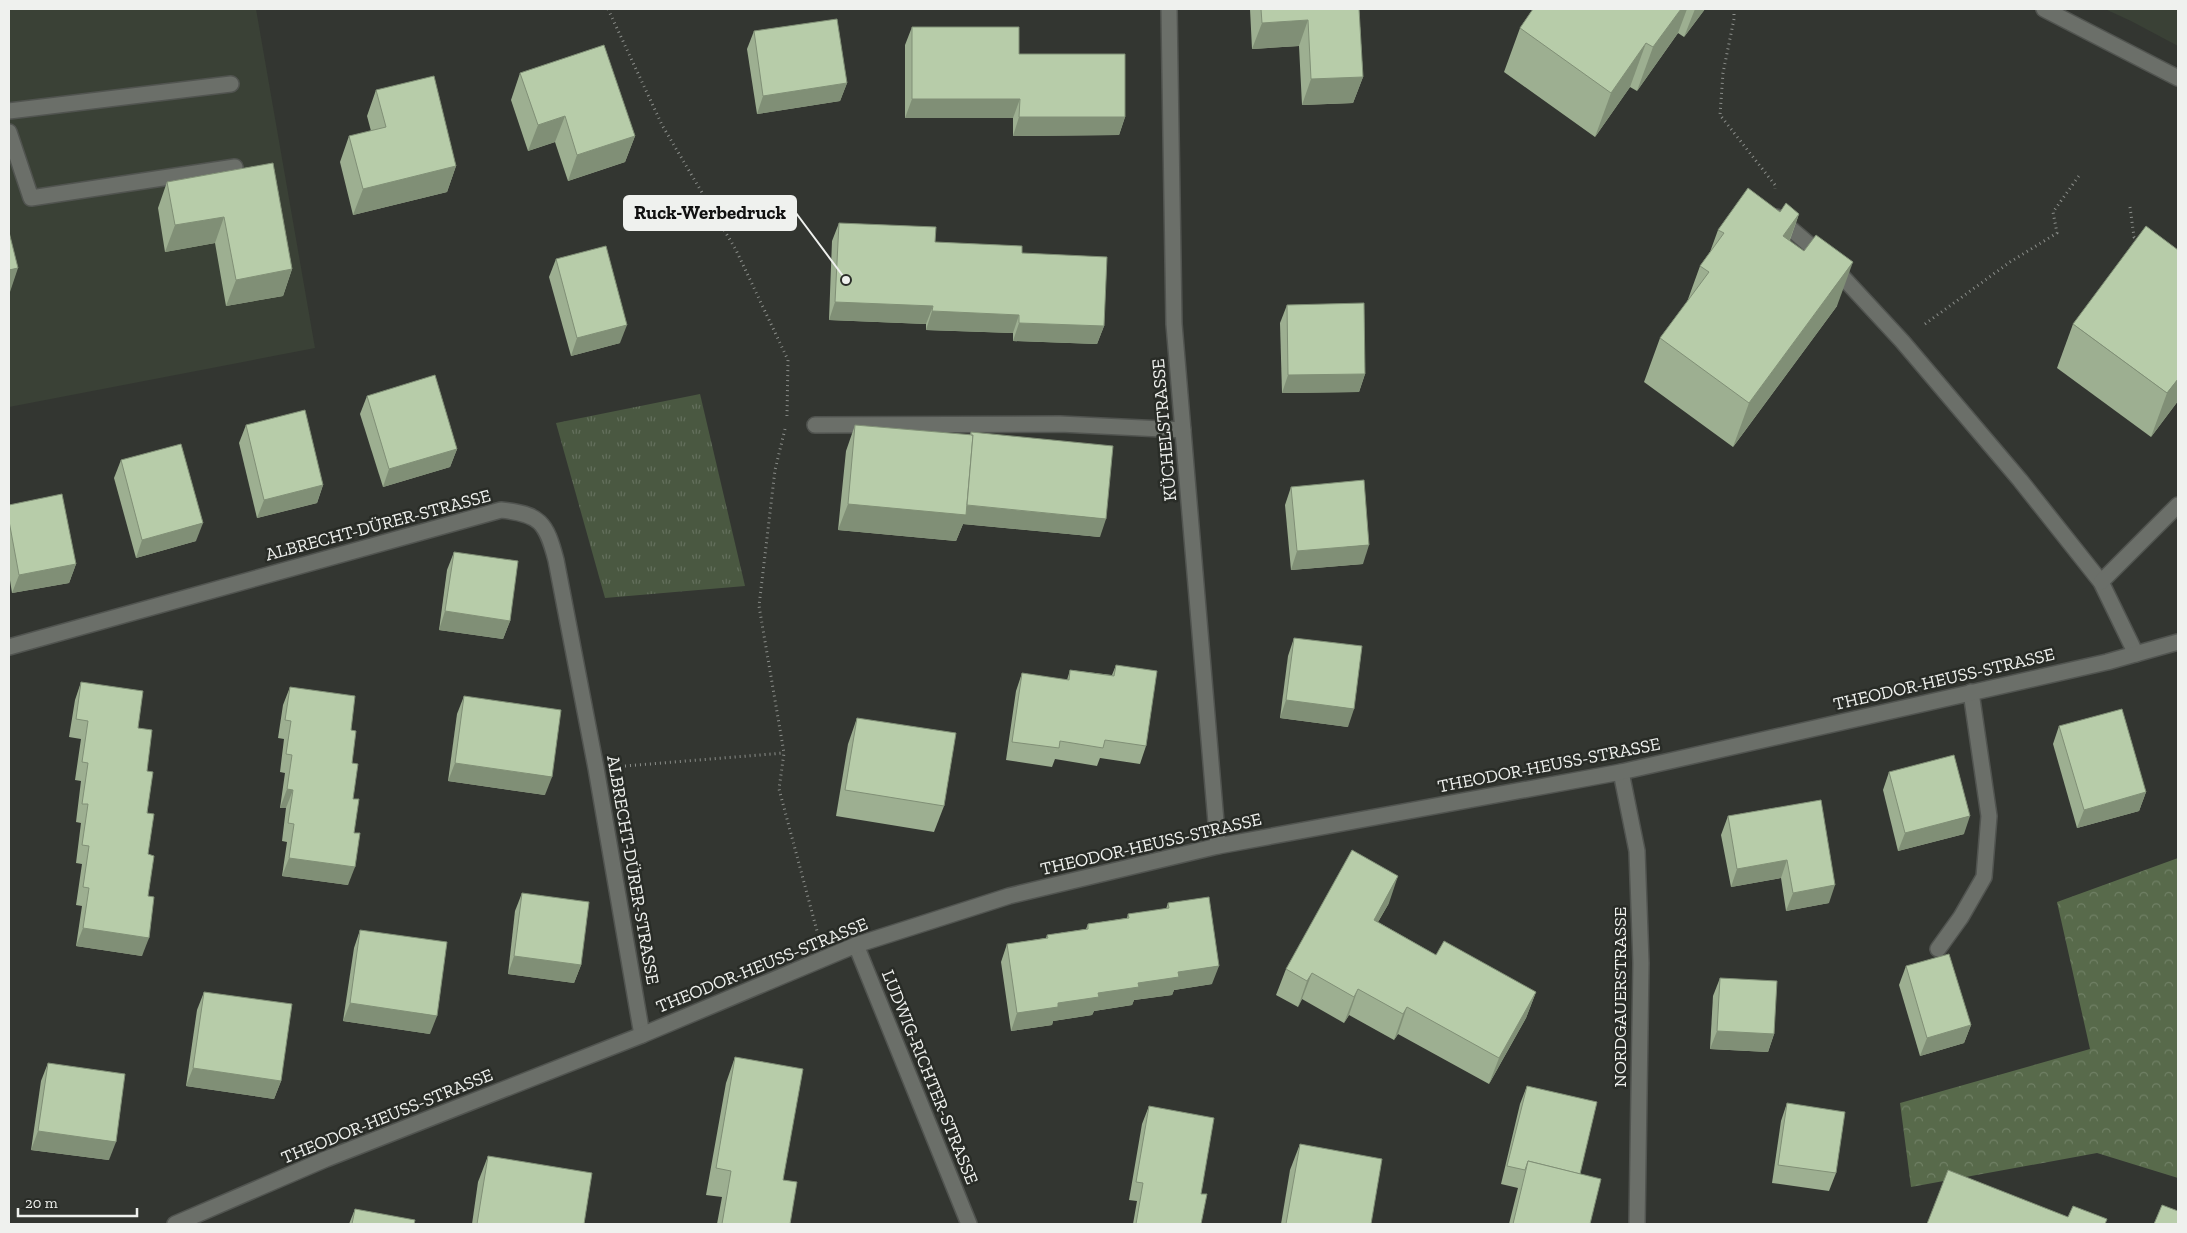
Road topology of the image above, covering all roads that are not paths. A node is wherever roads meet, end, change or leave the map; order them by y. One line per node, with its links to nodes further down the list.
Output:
1 (1169, 9): 10 (street, KÜCHELSTRASSE)
2 (2044, 9): 3 (street)
3 (2178, 78)
4 (231, 84): 5 (street)
5 (9, 111)
6 (9, 132): 7 (street)
7 (235, 166)
8 (1774, 215): 12 (street)
9 (815, 425): 10 (street)
10 (1183, 430): 18 (street, KÜCHELSTRASSE)
11 (2178, 505): 12 (street)
12 (2101, 582): 15 (street)
13 (2178, 642): 15 (street, THEODOR-HEUSS-STRASSE)
14 (9, 646): 21 (street, ALBRECHT-DÜRER-STRASSE)
15 (2136, 654): 16 (street, THEODOR-HEUSS-STRASSE)
16 (1971, 692): 17 (street, THEODOR-HEUSS-STRASSE); 20 (street)
17 (1621, 772): 18 (street, THEODOR-HEUSS-STRASSE); 24 (street, NORDGAUERSTRASSE)
18 (1218, 846): 19 (street, THEODOR-HEUSS-STRASSE)
19 (856, 945): 21 (street, THEODOR-HEUSS-STRASSE); 23 (street, LUDWIG-RICHTER-STRASSE)
20 (1938, 949)
21 (642, 1034): 22 (street, THEODOR-HEUSS-STRASSE)
22 (175, 1224)
23 (969, 1224)
24 (1637, 1224)

